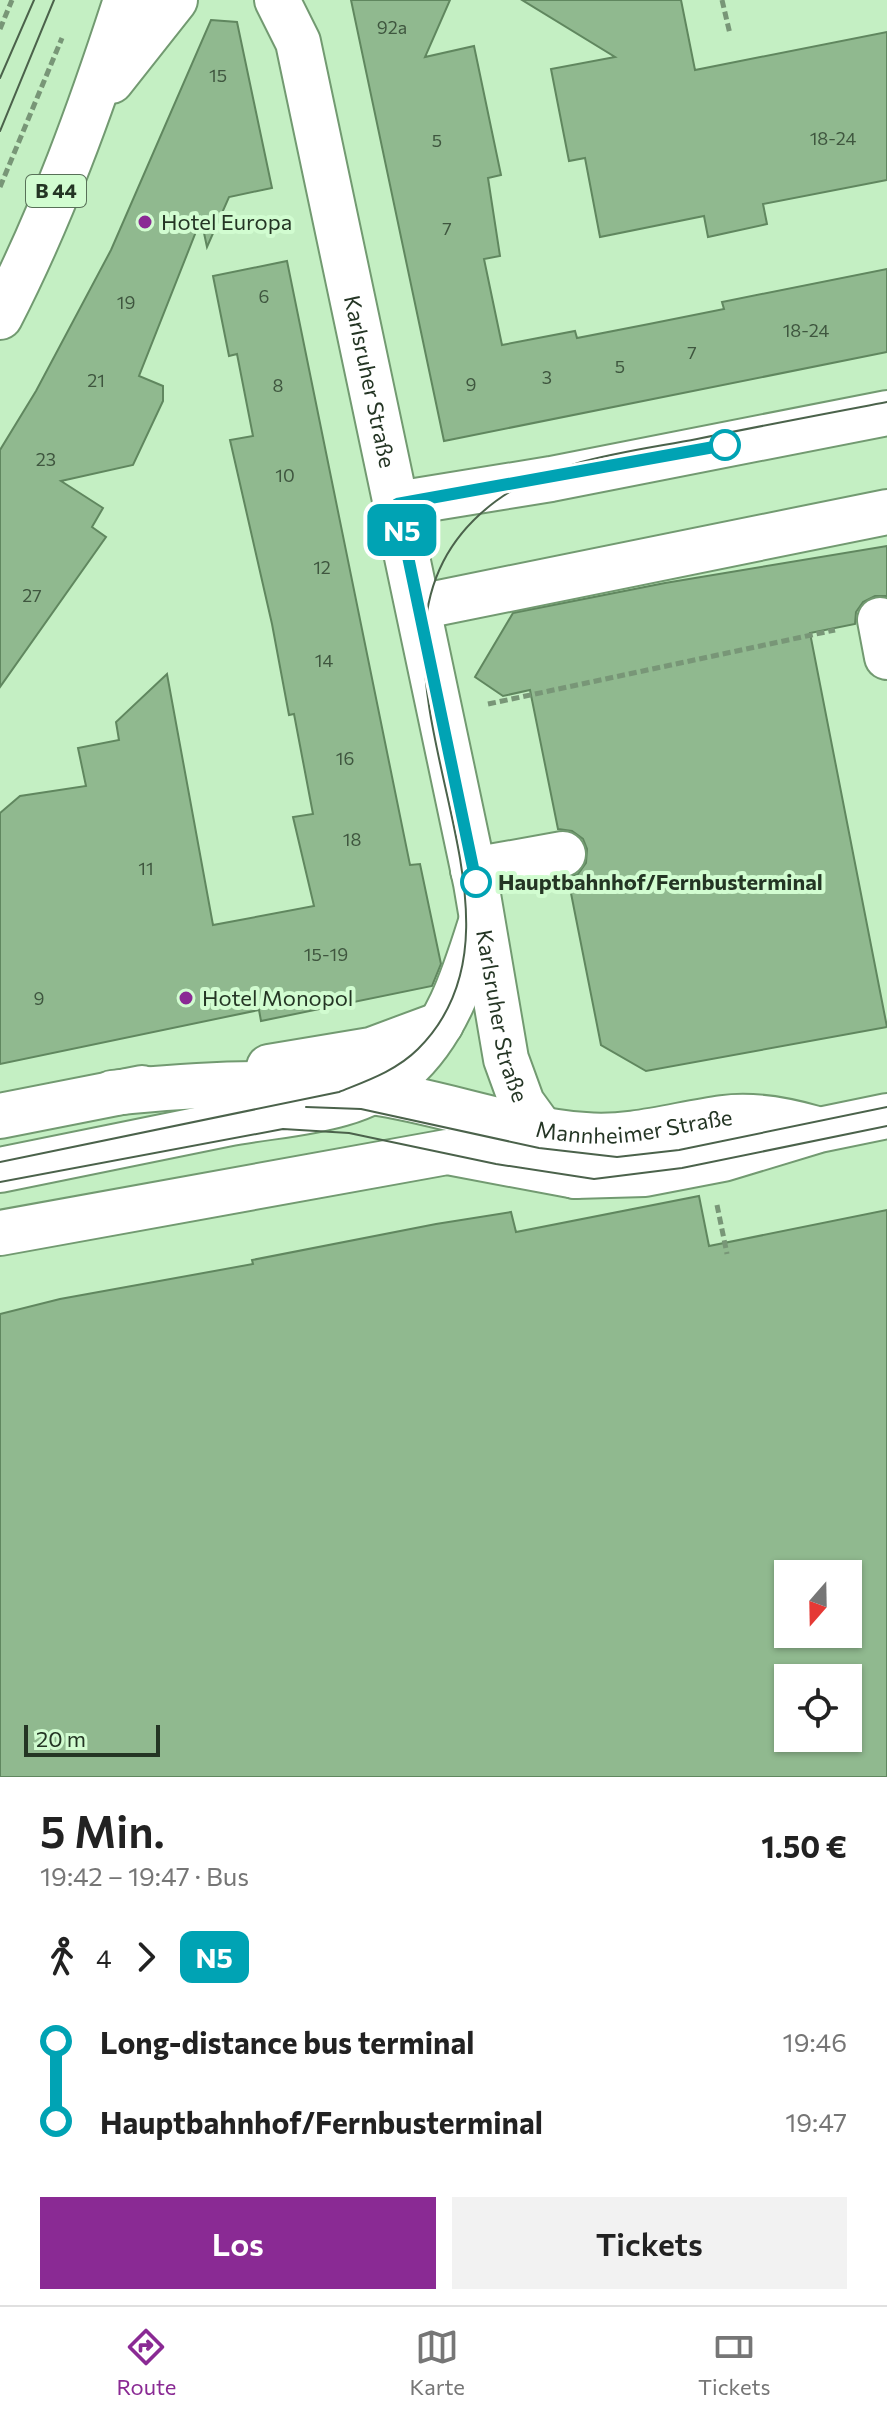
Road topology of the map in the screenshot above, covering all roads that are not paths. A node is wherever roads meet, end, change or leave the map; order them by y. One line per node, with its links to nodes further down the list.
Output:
1 (126, 0): 4 (street, B 44)
2 (175, 0): 4 (street)
3 (277, 0): 7 (street, Karlsruher Straße)
4 (92, 105): 5 (street, B 44)
5 (0, 317)
6 (887, 413): 7 (street)
7 (397, 504): 9 (street, Karlsruher Straße)
8 (887, 512): 9 (street)
9 (419, 607): 11 (street, Karlsruher Straße)
10 (563, 854): 11 (street)
11 (473, 870): 12 (street, Karlsruher Straße)
12 (483, 916): 13 (street); 18 (street, Karlsruher Straße)
13 (441, 1024): 14 (street, Mannheimer Straße); 15 (street)
14 (112, 1093): 15 (street, Mannheimer Straße); 16 (street, Mannheimer Straße)
15 (339, 1094): 18 (street, Mannheimer Straße); 20 (street); 21 (street)
16 (0, 1116)
17 (887, 1116): 19 (street, Mannheimer Straße)
18 (541, 1129): 19 (street, Mannheimer Straße); 22 (street, Karlsruher Straße)
19 (819, 1130): 22 (street, Mannheimer Straße)
20 (0, 1170)
21 (327, 1172): 22 (street, Mannheimer Straße); 23 (street, Mannheimer Straße)
22 (575, 1176)
23 (0, 1233)

